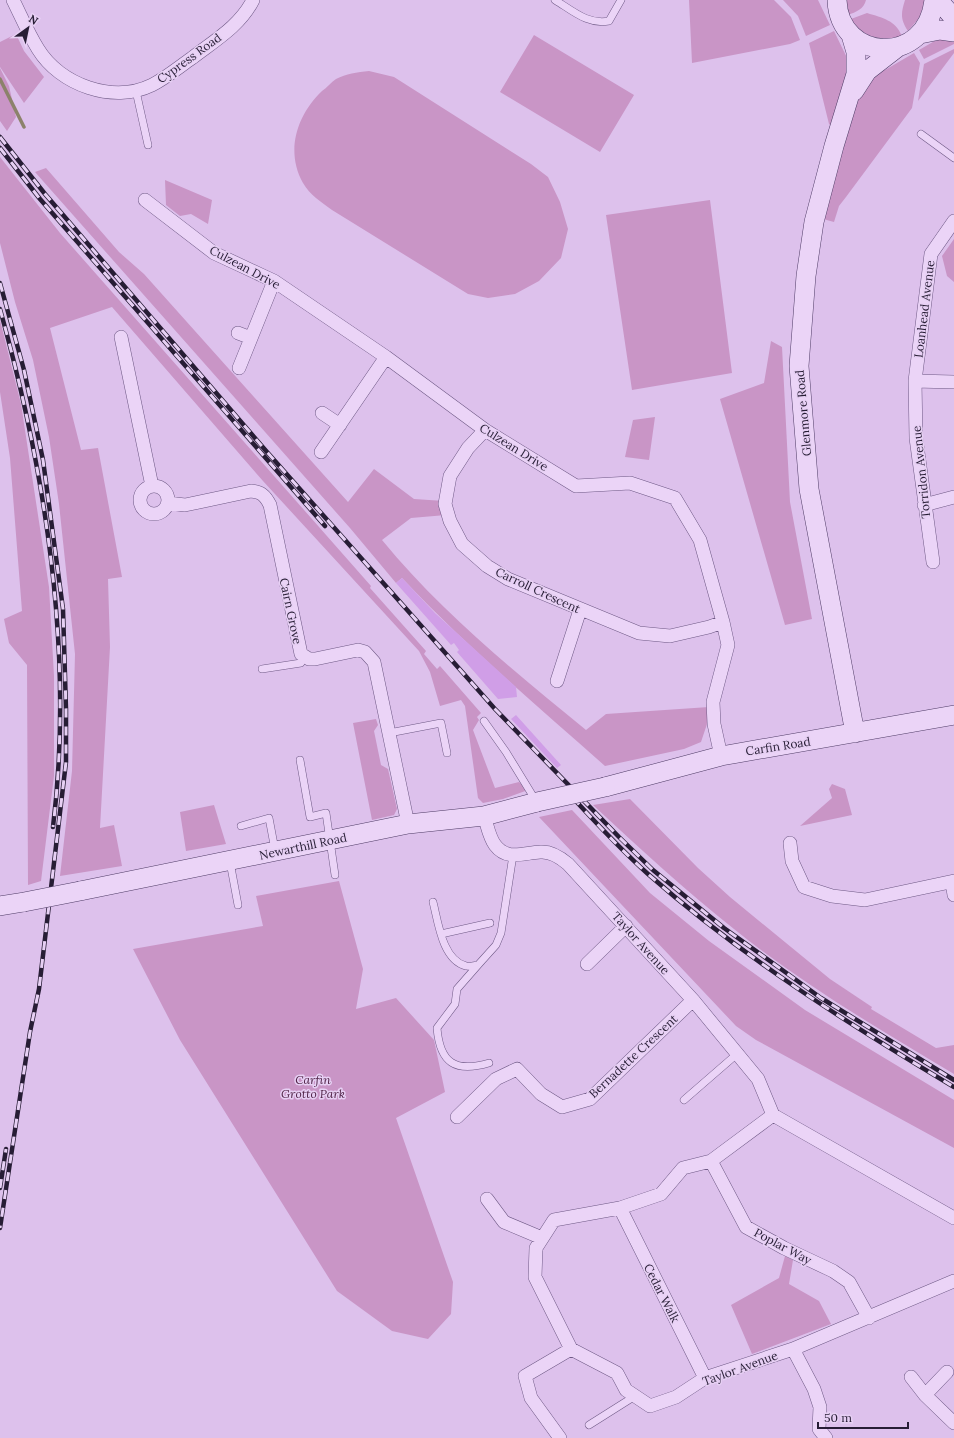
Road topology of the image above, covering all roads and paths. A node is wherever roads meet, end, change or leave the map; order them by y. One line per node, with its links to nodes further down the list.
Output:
1 (13, 0): 13 (street, Cypress Road)
2 (253, 0): 13 (street, Cypress Road)
3 (555, 0): 4 (lane)
4 (621, 0)
5 (934, 0): 10 (street)
6 (938, 0): 8 (street)
7 (835, 3): 11 (street)
8 (954, 18)
9 (954, 32): 10 (street)
10 (920, 34): 12 (street)
11 (851, 35): 12 (street); 14 (street, Glenmore Road)
12 (898, 47): 14 (street, Glenmore Road)
13 (136, 91): 16 (lane)
14 (851, 95): 45 (street, Glenmore Road)
15 (921, 134): 17 (lane)
16 (148, 145)
17 (954, 158)
18 (145, 200): 20 (street, Culzean Drive)
19 (954, 221): 26 (street, Loanhead Avenue)
20 (274, 281): 23 (street); 24 (street, Culzean Drive)
21 (238, 333): 23 (street)
22 (121, 337): 32 (street)
23 (251, 338): 25 (street)
24 (386, 357): 29 (street); 30 (street, Culzean Drive)
25 (239, 368)
26 (915, 381): 27 (street); 35 (street, Torridon Avenue)
27 (954, 382)
28 (322, 413): 29 (street)
29 (340, 425): 31 (street)
30 (485, 430): 37 (street, Carroll Crescent); 38 (street, Culzean Drive)
31 (321, 452)
32 (152, 486): 34 (street); 34 (street)
33 (954, 497): 35 (street)
34 (168, 503): 39 (street, Cairn Grove)
35 (924, 504): 36 (street, Torridon Avenue)
36 (933, 562)
37 (580, 610): 38 (street, Carroll Crescent); 41 (street)
38 (724, 622): 47 (street, Culzean Drive)
39 (304, 657): 40 (lane); 44 (street, Cairn Grove)
40 (262, 669)
41 (557, 681)
42 (954, 714): 45 (street, Carfin Road)
43 (484, 721): 50 (lane)
44 (389, 733): 46 (lane); 52 (street, Cairn Grove)
45 (855, 733): 47 (street, Carfin Road)
46 (447, 753)
47 (721, 756): 49 (street, Carfin Road)
48 (300, 760): 54 (lane)
49 (605, 787): 50 (street, Newarthill Road, bridge)
50 (537, 802): 51 (street, Newarthill Road)
51 (484, 816): 52 (street, Newarthill Road); 57 (street)
52 (408, 824): 54 (street, Newarthill Road)
53 (241, 826): 56 (lane)
54 (331, 840): 56 (street, Newarthill Road); 59 (lane)
55 (790, 843): 60 (street)
56 (276, 852): 58 (street, Newarthill Road)
57 (513, 855): 65 (street, Taylor Avenue); 68 (lane)
58 (230, 861): 62 (lane); 63 (street, Newarthill Road, bridge)
59 (335, 875)
60 (953, 886)
61 (433, 902): 66 (lane)
62 (238, 905)
63 (0, 906)
64 (490, 923): 66 (lane)
65 (626, 926): 67 (street); 69 (street, Taylor Avenue)
66 (441, 934): 68 (lane)
67 (587, 964)
68 (478, 965): 71 (lane)
69 (693, 1000): 70 (street, Taylor Avenue); 74 (street, Bernadette Crescent)
70 (737, 1054): 72 (lane); 73 (street, Taylor Avenue)
71 (489, 1063)
72 (684, 1100)
73 (773, 1114): 75 (street); 78 (street)
74 (457, 1117)
75 (711, 1161): 77 (street); 81 (street, Poplar Way)
76 (487, 1199): 79 (street)
77 (620, 1208): 79 (street); 86 (street, Cedar Walk)
78 (954, 1218)
79 (542, 1238): 82 (street)
80 (954, 1281): 81 (street, Taylor Avenue)
81 (869, 1318): 83 (street, Taylor Avenue)
82 (571, 1349): 88 (street, Taylor Avenue); 91 (street)
83 (793, 1349): 86 (street, Taylor Avenue); 92 (street)
84 (947, 1372): 87 (street)
85 (911, 1377): 87 (street)
86 (705, 1378): 88 (street, Taylor Avenue)
87 (925, 1395): 89 (street)
88 (636, 1396): 90 (lane)
89 (954, 1424)
90 (589, 1425)
91 (560, 1438)
92 (826, 1438)

